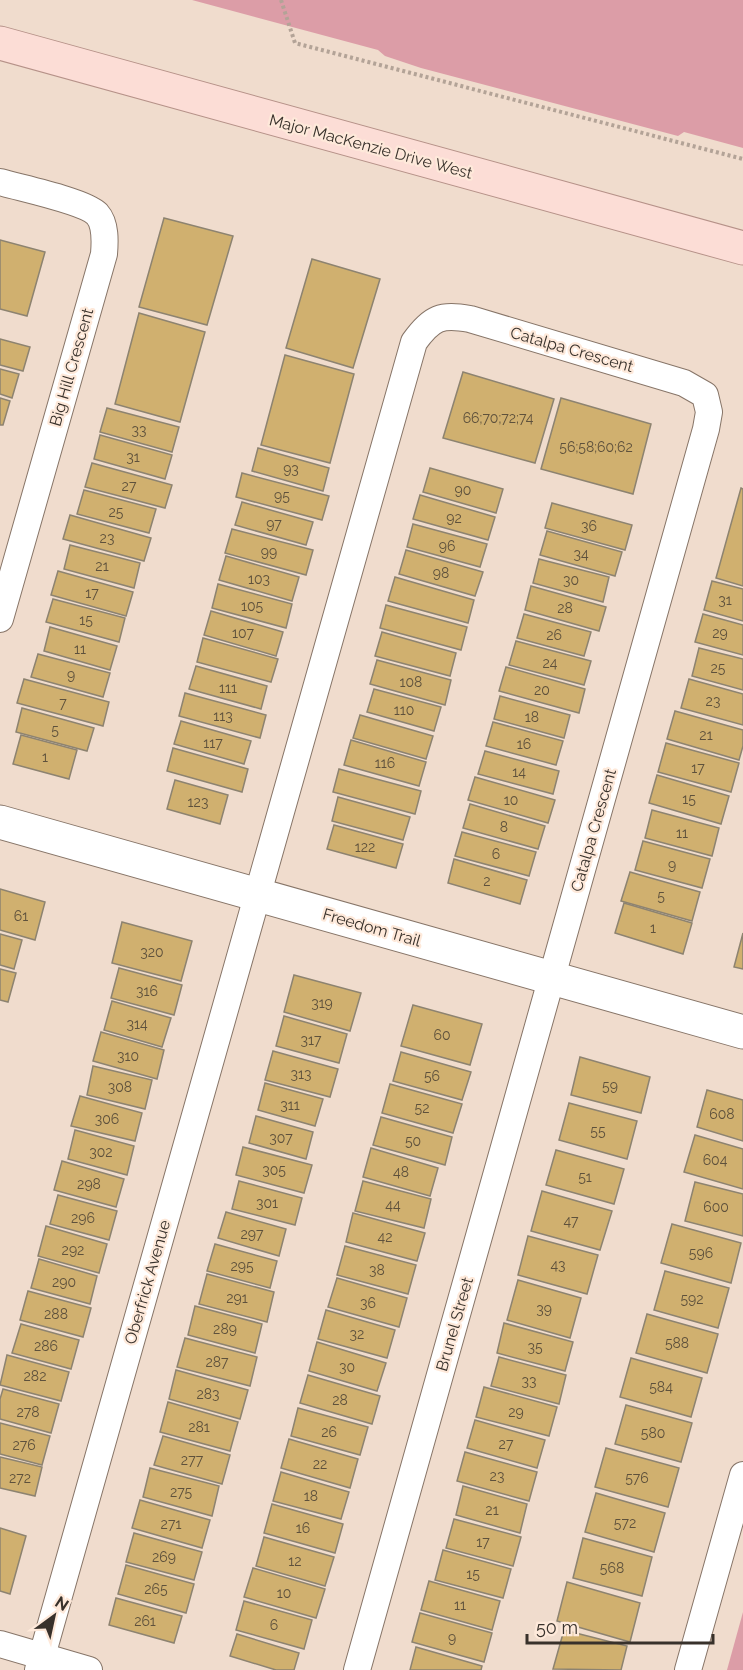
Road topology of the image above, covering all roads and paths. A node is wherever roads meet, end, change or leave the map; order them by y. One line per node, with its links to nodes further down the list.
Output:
1 (281, 0): 3 (path)
2 (0, 43): 5 (main road, Major MacKenzie Drive West)
3 (743, 159)
4 (0, 182): 6 (street, Big Hill Crescent)
5 (743, 248)
6 (0, 619)
7 (0, 822): 8 (street, Freedom Trail)
8 (257, 895): 9 (street, Freedom Trail); 9 (street, Catalpa Crescent); 13 (street, Oberfrick Avenue)
9 (552, 977): 10 (street, Freedom Trail); 15 (street, Brunel Street)
10 (743, 1032)
11 (743, 1475): 16 (street)
12 (0, 1644): 13 (street)
13 (39, 1663): 14 (street)
14 (89, 1670)
15 (357, 1670)
16 (688, 1670)

